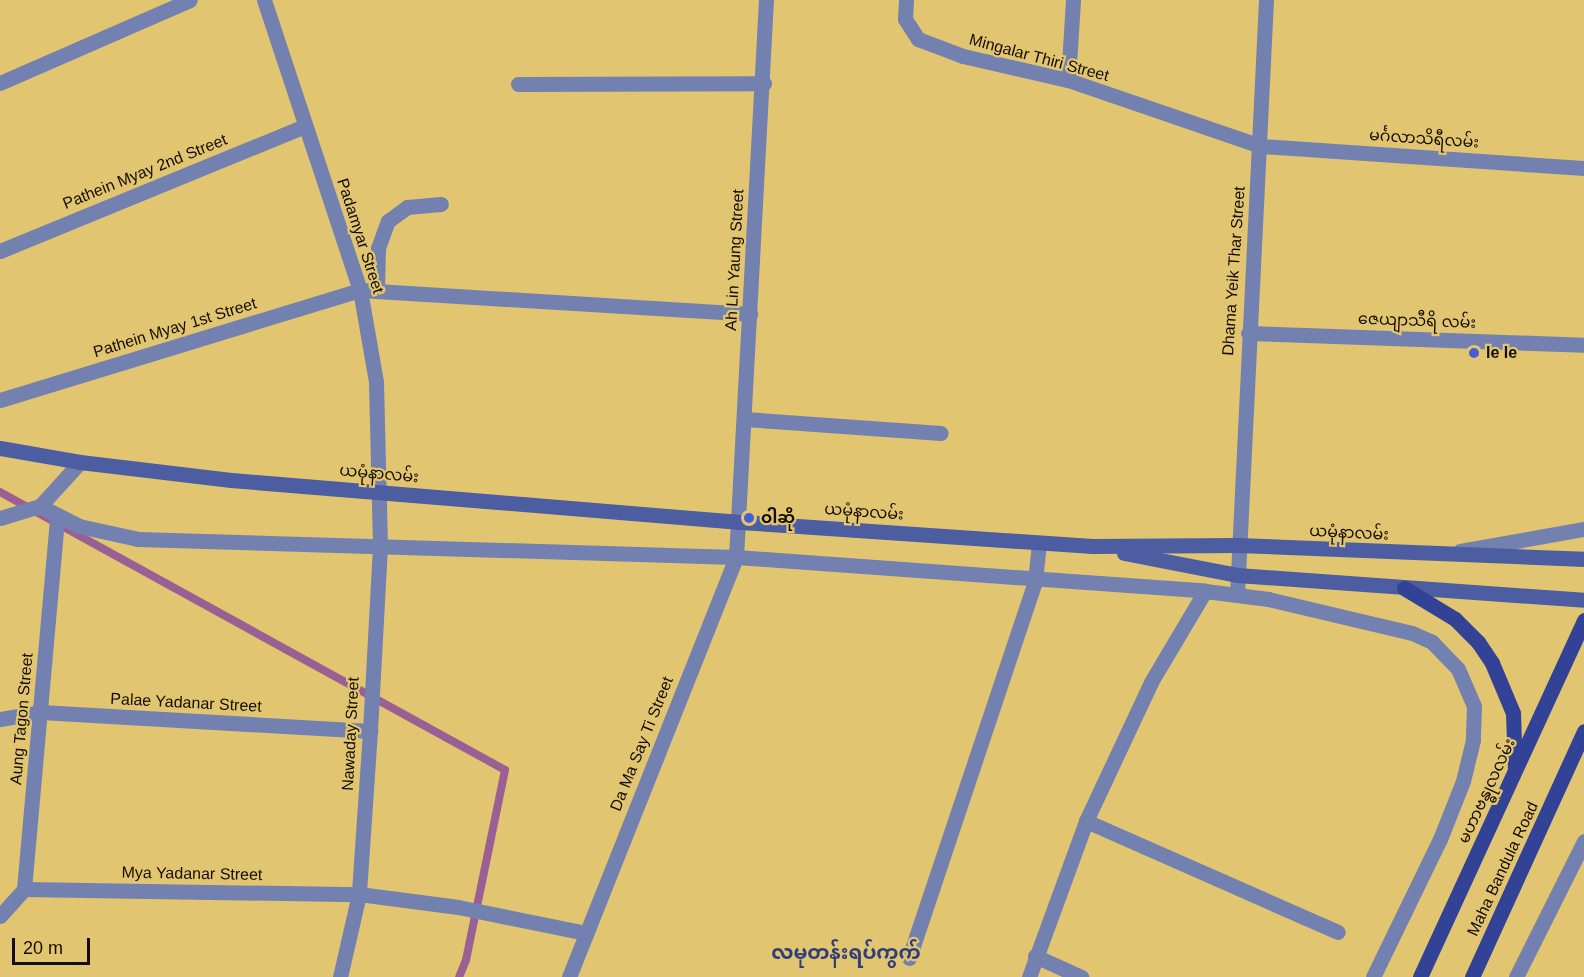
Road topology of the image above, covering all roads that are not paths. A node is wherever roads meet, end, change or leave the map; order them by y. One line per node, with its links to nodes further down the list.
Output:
1 (190, 0): 8 (street)
2 (264, 0): 11 (street, Padamyar Street)
3 (766, 0): 9 (street, Ah Lin Yaung Street)
4 (906, 0): 7 (street, Mingalar Thiri Street)
5 (1073, 0): 7 (street)
6 (1266, 0): 12 (street, Dhama Yeik Thar Street)
7 (1068, 81): 12 (street, Mingalar Thiri Street)
8 (0, 83)
9 (764, 83): 10 (street); 18 (street, Ah Lin Yaung Street)
10 (518, 84)
11 (305, 126): 15 (street, Pathein Myay 2nd Street); 16 (street, Padamyar Street)
12 (1261, 146): 13 (street, မင်္ဂလာသိရီလမ်း); 19 (street, Dhama Yeik Thar Street)
13 (1584, 168)
14 (441, 204): 17 (street)
15 (0, 251)
16 (360, 290): 17 (street, Pathein Myay 1st Street); 21 (street, Pathein Myay 1st Street); 26 (street, Padamyar Street)
17 (377, 290): 18 (street, Pathein Myay 1st Street)
18 (750, 314): 22 (street, Ah Lin Yaung Street)
19 (1248, 333): 20 (street, ဇေယျာသီရိ လမ်း); 33 (street, Dhama Yeik Thar Street)
20 (1584, 345)
21 (0, 400)
22 (745, 419): 23 (street); 30 (street, Ah Lin Yaung Street)
23 (941, 433)
24 (0, 448): 25 (main road, ယမုံနာလမ်း)
25 (80, 462): 26 (main road, ယမုံနာလမ်း); 27 (street)
26 (379, 491): 30 (main road, ယမုံနာလမ်း); 34 (street, Nawaday Street)
27 (40, 506): 28 (street); 29 (street)
28 (57, 517): 34 (street); 46 (street, Aung Tagon Street)
29 (0, 518)
30 (740, 522): 32 (main road, ယမုံနာလမ်း); 37 (street, Da Ma Say Ti Street)
31 (1584, 529): 36 (street)
32 (1039, 543): 35 (main road, ယမုံနာလမ်း); 40 (street)
33 (1238, 545): 35 (main road, ယမုံနာလမ်း); 36 (main road, ယမုံနာလမ်း); 39 (street, Dhama Yeik Thar Street)
34 (380, 546): 37 (street); 48 (street, Nawaday Street)
35 (1092, 546): 39 (main road)
36 (1430, 556): 38 (main road, ယမုံနာလမ်း)
37 (736, 557): 40 (street); 59 (street, Da Ma Say Ti Street)
38 (1584, 559)
39 (1237, 575): 41 (main road); 43 (street, Dhama Yeik Thar Street)
40 (1035, 581): 42 (street); 61 (street)
41 (1404, 588): 44 (main road); 51 (main road)
42 (1205, 591): 43 (street); 53 (street)
43 (1237, 596): 66 (street)
44 (1584, 600)
45 (1584, 620): 51 (main road, မဟာဗန္ဓုလလမ်း)
46 (41, 712): 47 (street, Palae Yadanar Street); 48 (street, Palae Yadanar Street); 55 (street, Aung Tagon Street)
47 (0, 719)
48 (370, 731): 56 (street, Nawaday Street)
49 (1584, 731): 52 (main road, Maha Bandula Road)
50 (1584, 758): 52 (main road, Maha Bandula Road)
51 (1516, 773): 67 (main road, မဟာဗန္ဓုလလမ်း)
52 (1566, 775): 68 (main road, Maha Bandula Road)
53 (1086, 821): 58 (street); 60 (street)
54 (1584, 841): 69 (street)
55 (24, 889): 56 (street, Mya Yadanar Street); 57 (street)
56 (359, 894): 59 (street, Mya Yadanar Street); 62 (street, Nawaday Street)
57 (0, 916)
58 (1338, 932)
59 (586, 933): 63 (street, Da Ma Say Ti Street)
60 (1035, 956): 64 (street); 65 (street)
61 (909, 958)
62 (339, 977)
63 (569, 977)
64 (1029, 977)
65 (1081, 977)
66 (1373, 977)
67 (1420, 977)
68 (1473, 977)
69 (1516, 977)

